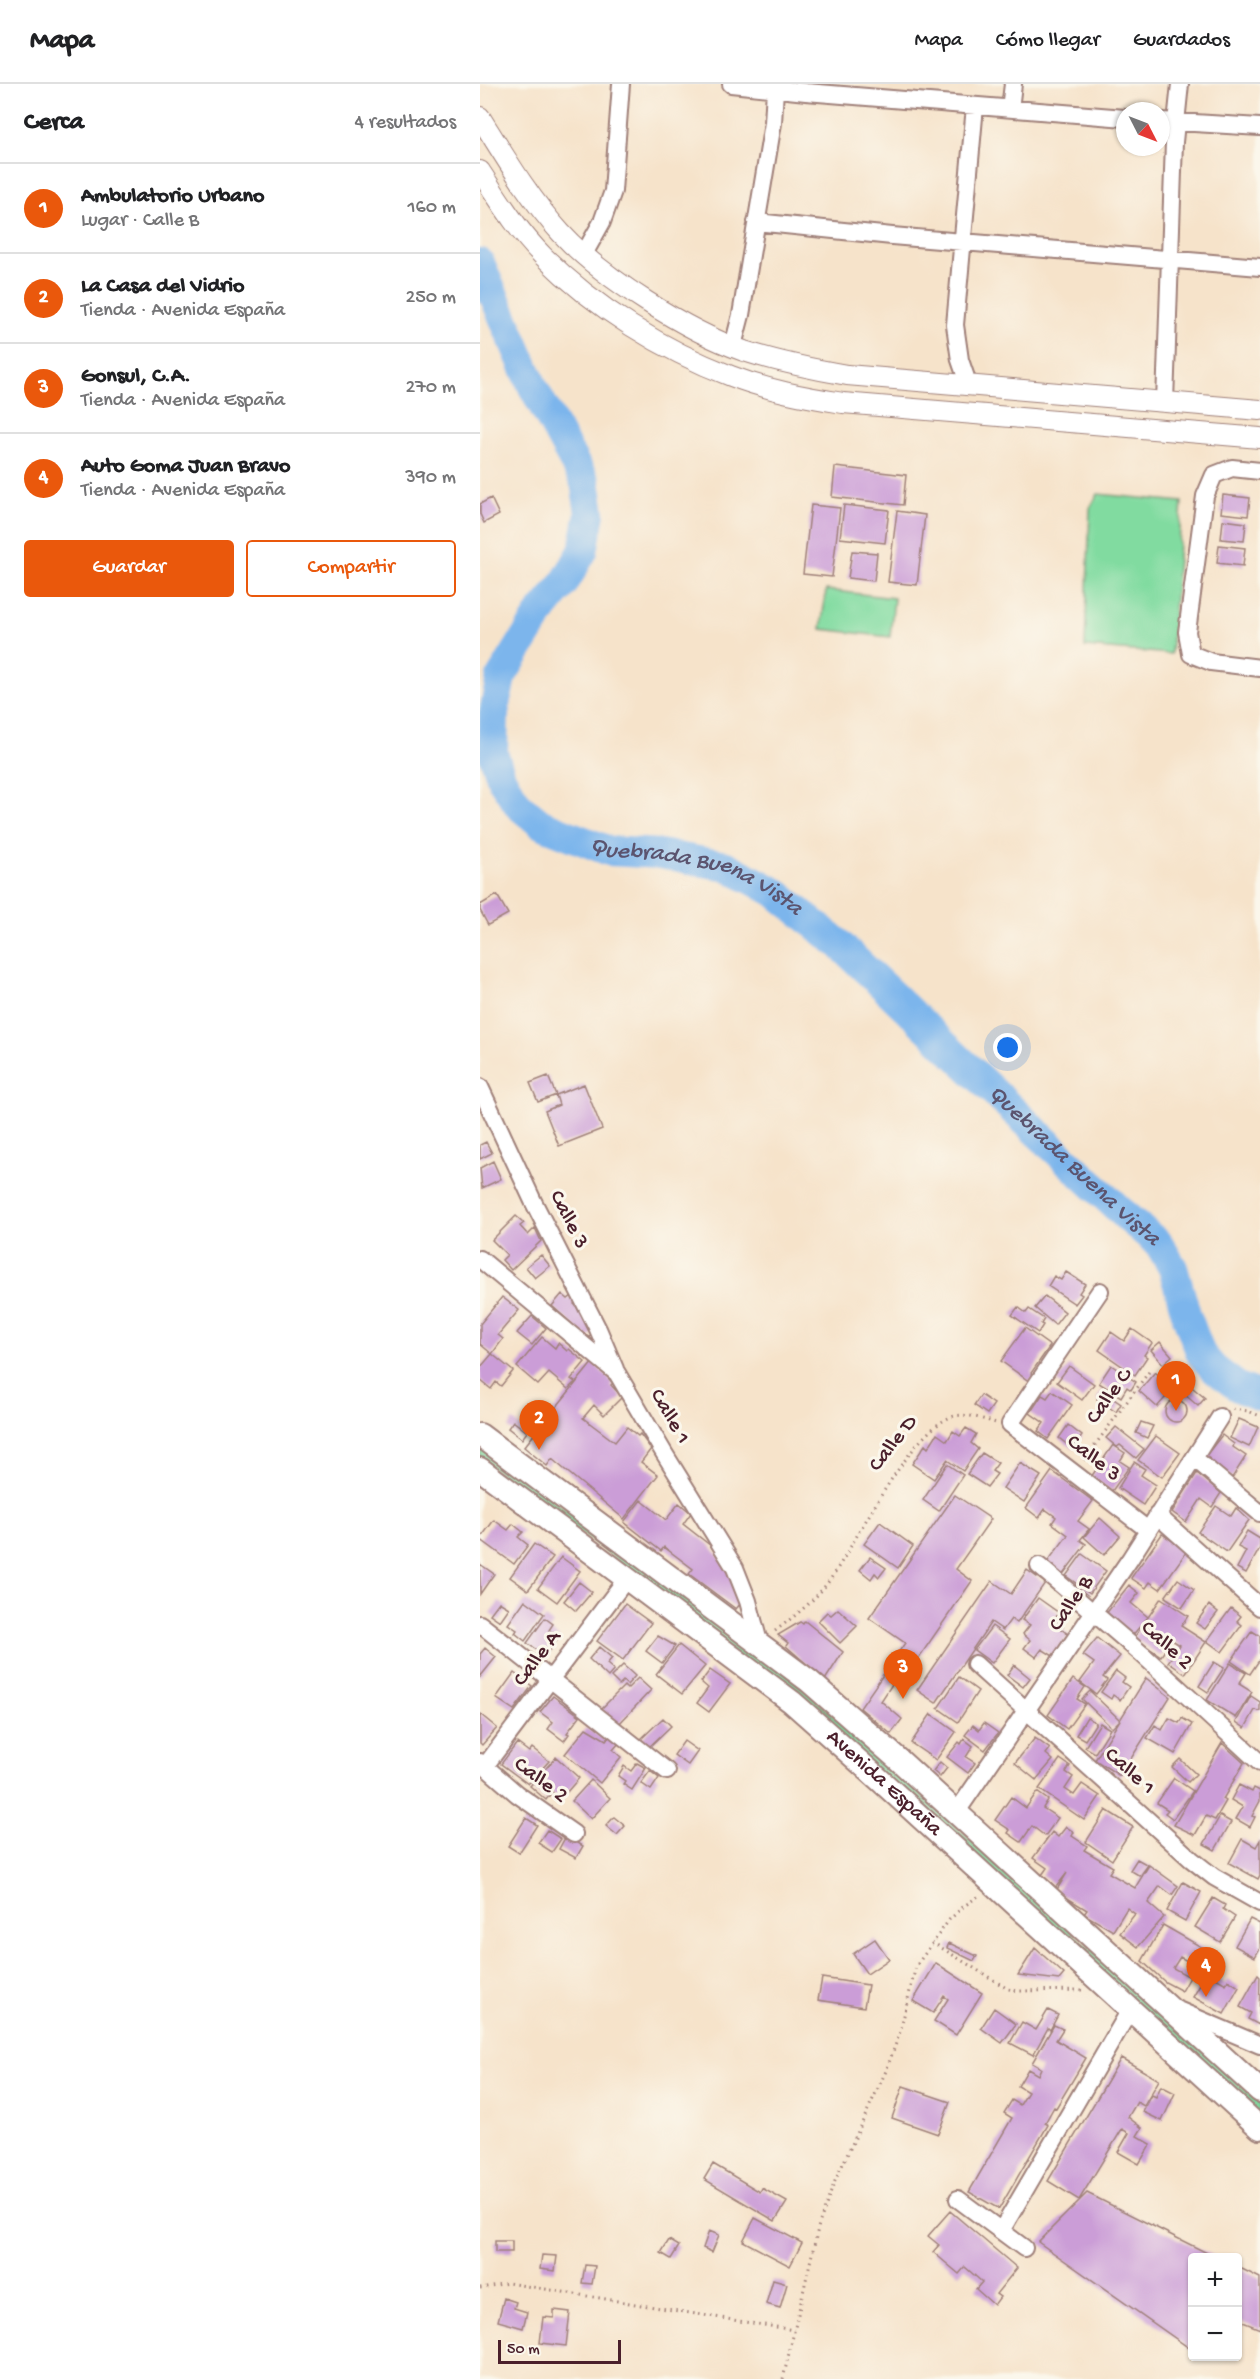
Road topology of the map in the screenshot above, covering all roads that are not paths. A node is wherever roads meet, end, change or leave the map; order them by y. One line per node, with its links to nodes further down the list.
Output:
1 (621, 84): 19 (street)
2 (731, 84): 3 (street)
3 (736, 84): 6 (street)
4 (1013, 84): 9 (street)
5 (1180, 84): 10 (street)
6 (775, 89): 7 (street); 17 (street)
7 (876, 91): 8 (street)
8 (975, 106): 9 (street); 18 (street)
9 (1010, 109): 12 (street)
10 (1170, 116)
11 (480, 117): 19 (street)
12 (1116, 117)
13 (1170, 122): 14 (street)
14 (1260, 127)
15 (1168, 156): 20 (street)
16 (480, 171): 26 (street)
17 (756, 222): 18 (street); 22 (street)
18 (963, 242): 20 (street); 23 (street)
19 (584, 254): 22 (street)
20 (1170, 260): 21 (street); 24 (street)
21 (1260, 267)
22 (733, 346): 23 (street)
23 (969, 386): 24 (street)
24 (1165, 402): 25 (street)
25 (1260, 410)
26 (1260, 438)
27 (1260, 471): 28 (street)
28 (1260, 668)
29 (480, 1087): 32 (street, Calle 3)
30 (480, 1259): 32 (street, Calle 1)
31 (1100, 1291): 39 (street, Calle 3)
32 (617, 1373): 45 (street, Calle 1)
33 (1220, 1417): 35 (street, Calle B)
34 (480, 1435): 45 (main road, Avenida España)
35 (1194, 1458): 37 (street); 38 (street, Calle B)
36 (480, 1469): 41 (main road, Avenida España)
37 (1260, 1513)
38 (1157, 1515): 39 (street, Calle B); 42 (street)
39 (1148, 1530): 43 (street, Calle B)
40 (1039, 1566): 43 (street, Calle 2)
41 (627, 1578): 47 (street, Calle A); 56 (main road, Avenida España)
42 (1260, 1607)
43 (1094, 1612): 48 (street, Calle B); 49 (street, Calle 2)
44 (480, 1624): 47 (street)
45 (759, 1642): 52 (main road, Avenida España)
46 (975, 1664): 48 (street, Calle 1)
47 (551, 1679): 50 (street, Calle A); 51 (street)
48 (1026, 1710): 52 (street, Calle B); 54 (street, Calle 1)
49 (1260, 1763)
50 (482, 1764): 53 (street, Calle 2)
51 (667, 1771)
52 (956, 1813): 55 (main road, Avenida España)
53 (574, 1834)
54 (1260, 1903)
55 (1164, 2004): 57 (street, Avenida España); 58 (main road, Avenida España)
56 (1130, 2010): 59 (main road, Avenida España); 61 (street)
57 (1260, 2045)
58 (1260, 2091)
59 (1260, 2128)
60 (958, 2199): 61 (street)
61 (1001, 2231): 62 (street)
62 (1024, 2248)

